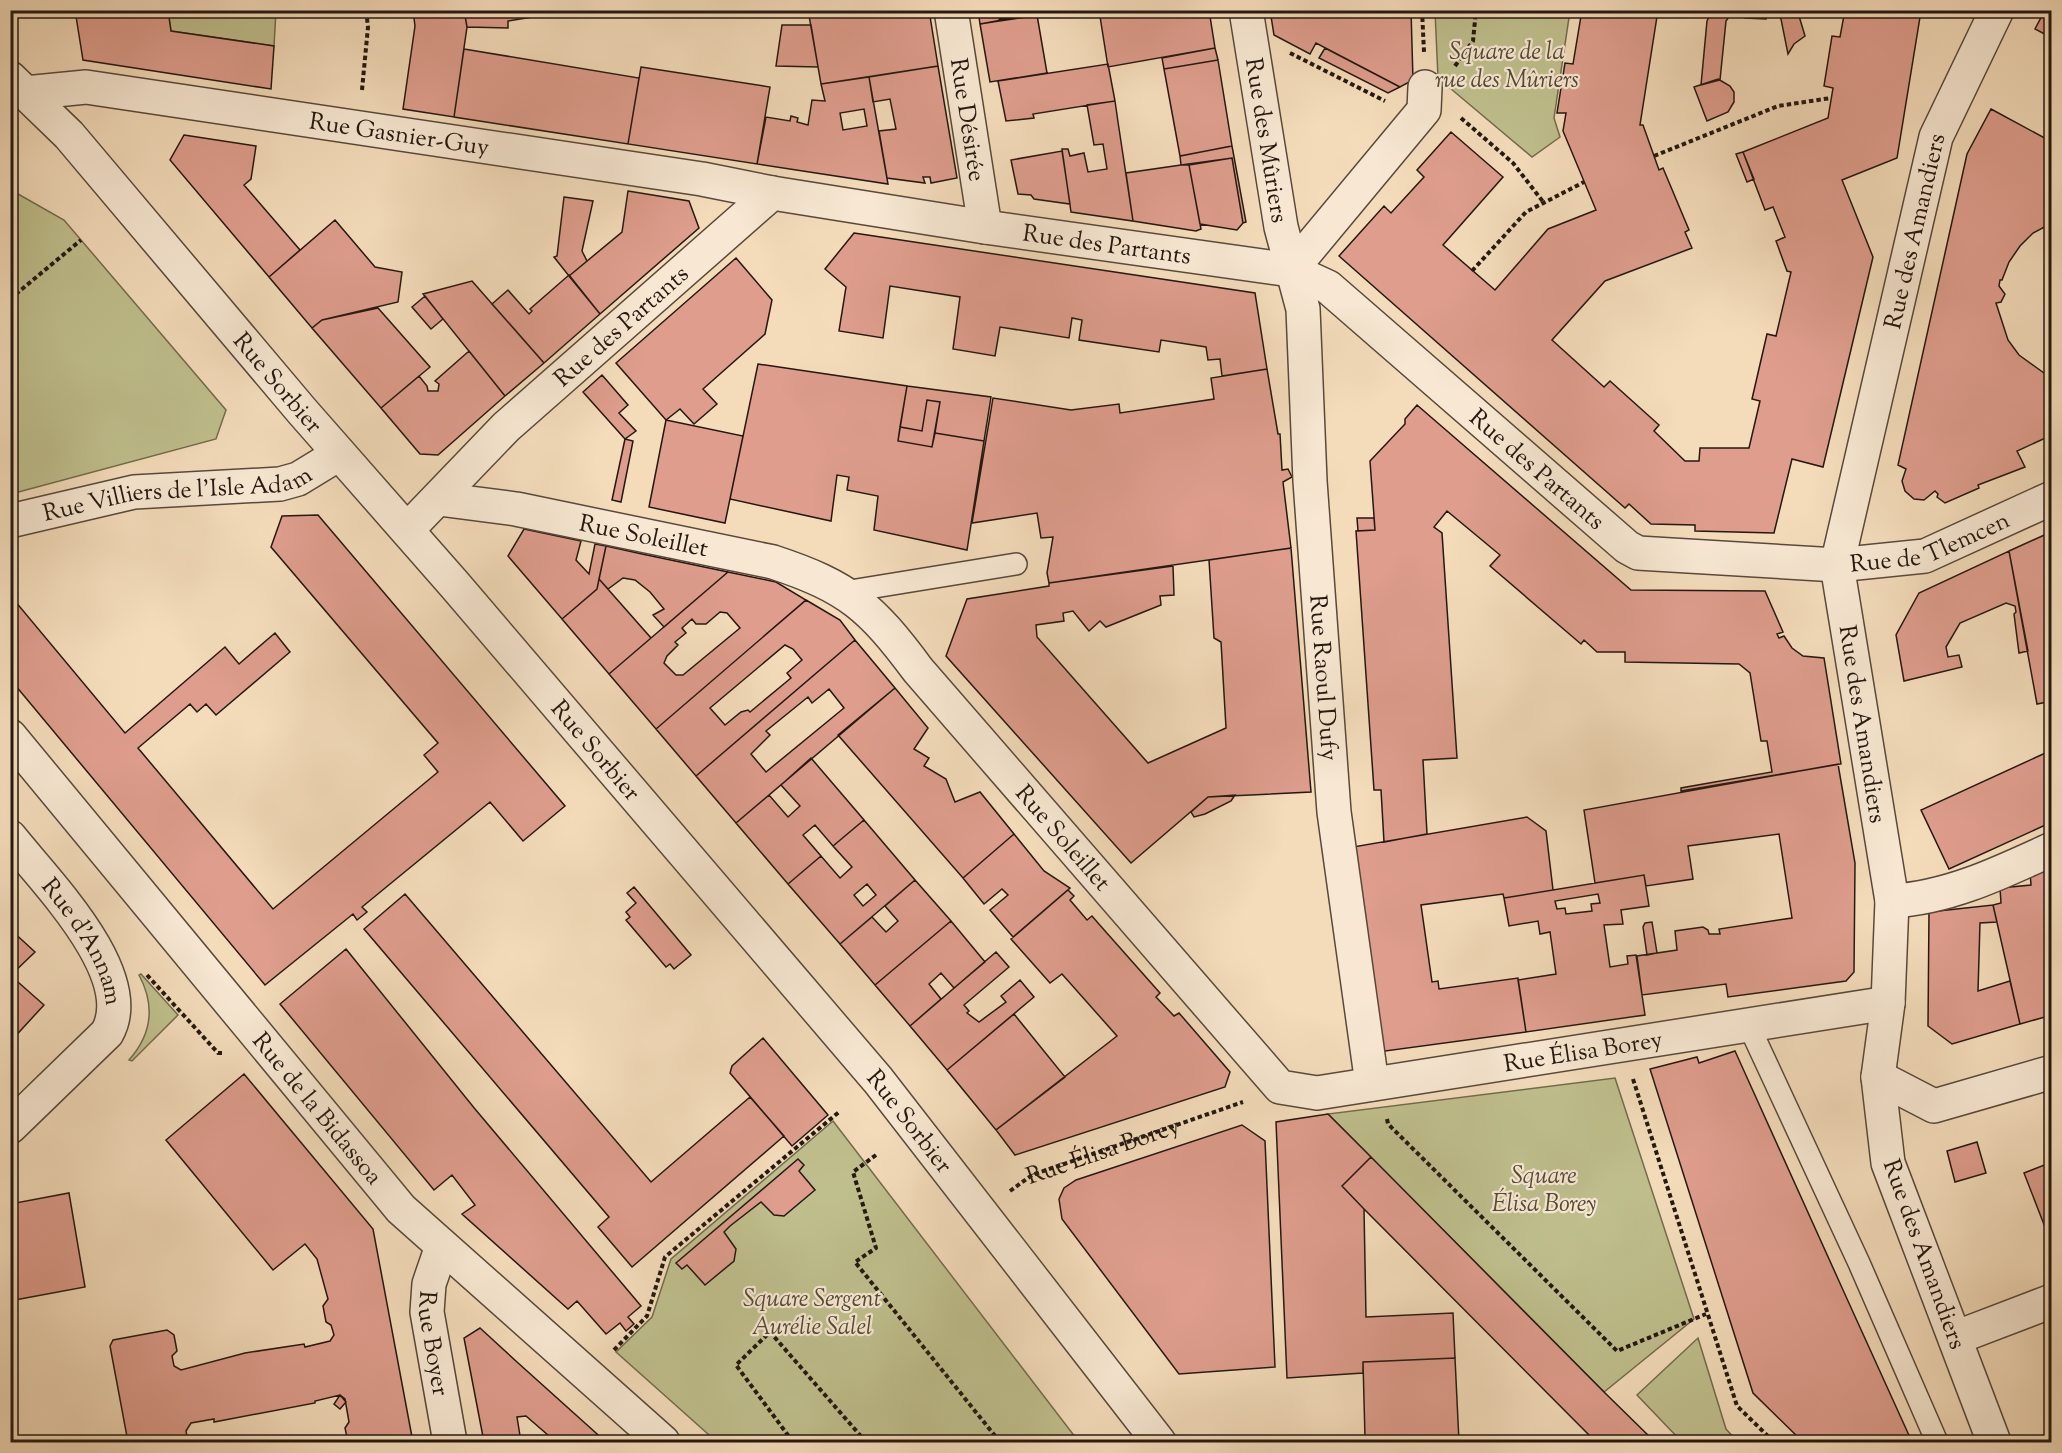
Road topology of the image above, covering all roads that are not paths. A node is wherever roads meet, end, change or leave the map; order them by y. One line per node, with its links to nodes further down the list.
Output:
1 (951, 10): 7 (street, Rue Désirée)
2 (1997, 10): 15 (street, Rue des Amandiers)
3 (1248, 21): 8 (street, Rue des Mûriers)
4 (18, 86): 6 (street, Rue Gasnier-Guy); 9 (street, Rue Sorbier)
5 (1422, 103): 8 (street)
6 (772, 193): 7 (street, Rue des Partants); 11 (street, Rue des Partants)
7 (985, 227): 8 (street, Rue des Partants)
8 (1291, 270): 15 (street, Rue des Partants); 25 (street, Rue Raoul Dufy)
9 (339, 454): 12 (street, Rue Villiers de l'Isle Adam); 13 (street, Rue Sorbier)
10 (2052, 498): 15 (street, Rue de Tlemcen)
11 (440, 499): 13 (street, Rue des Partants); 16 (street, Rue Soleillet)
12 (10, 522)
13 (407, 530): 33 (street, Rue Sorbier)
14 (1016, 564): 16 (lane)
15 (1837, 565): 20 (street, Rue des Amandiers)
16 (844, 592): 26 (street, Rue Soleillet)
17 (10, 736): 28 (street, Rue de la Bidassoa)
18 (10, 837): 27 (street, Rue d'Annam)
19 (2052, 849): 20 (street)
20 (1892, 901): 21 (street, Rue des Amandiers)
21 (1888, 1003): 22 (street, Rue Élisa Borey); 24 (street, Rue des Amandiers)
22 (1749, 1026): 25 (street, Rue Élisa Borey); 34 (lane)
23 (2052, 1072): 24 (street)
24 (1878, 1077): 30 (street, Rue des Amandiers)
25 (1372, 1084): 26 (street, Rue Élisa Borey)
26 (1280, 1087)
27 (10, 1127)
28 (442, 1246): 31 (street, Rue de la Bidassoa); 32 (street, Rue Boyer)
29 (2052, 1301): 30 (street)
30 (1955, 1338): 35 (street, Rue des Amandiers)
31 (659, 1440)
32 (450, 1443)
33 (1159, 1443)
34 (1937, 1443)
35 (1994, 1443)

